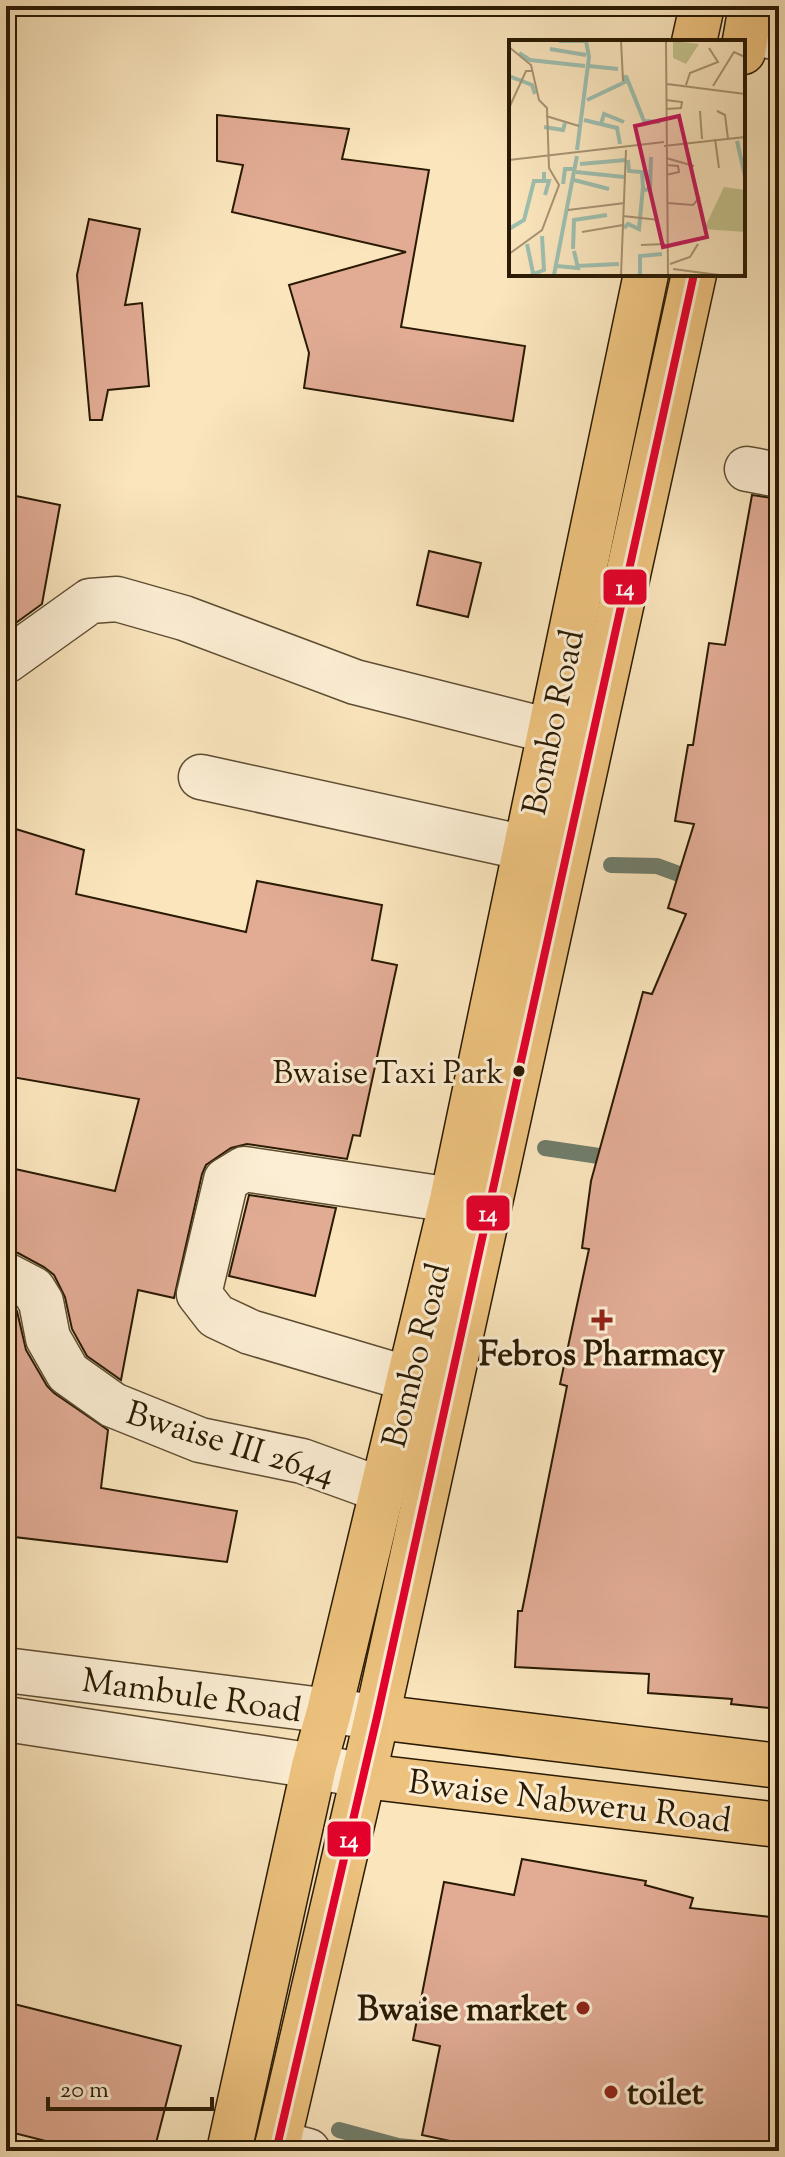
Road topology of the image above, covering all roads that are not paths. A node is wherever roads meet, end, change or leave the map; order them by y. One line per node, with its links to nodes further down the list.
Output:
1 (702, 6): 2 (main road)
2 (694, 40)
3 (646, 276): 6 (main road, Bombo Road)
4 (694, 276): 15 (main road, Bombo Road)
5 (6, 661): 6 (street)
6 (550, 731): 8 (main road, Bombo Road)
7 (201, 777): 8 (street)
8 (526, 848): 9 (main road, Bombo Road)
9 (452, 1200): 11 (main road, Bombo Road); 11 (street)
10 (6, 1275): 12 (street, Bwaise III 2644)
11 (409, 1379): 12 (main road, Bombo Road)
12 (382, 1490): 14 (main road, Bombo Road)
13 (6, 1670): 14 (street, Mambule Road)
14 (329, 1712): 15 (street, Mambule Road); 17 (main road, Bombo Road)
15 (377, 1717): 18 (main road, Bwaise Nabweru Road); 19 (main road, Bombo Road)
16 (6, 1719): 17 (street, Mambule Road)
17 (314, 1766): 19 (street, Bwaise Nabweru Road); 22 (main road, Bombo Road)
18 (779, 1766)
19 (364, 1776): 20 (main road, Bwaise Nabweru Road); 21 (main road, Bombo Road)
20 (779, 1825)
21 (288, 2148)
22 (229, 2151)

